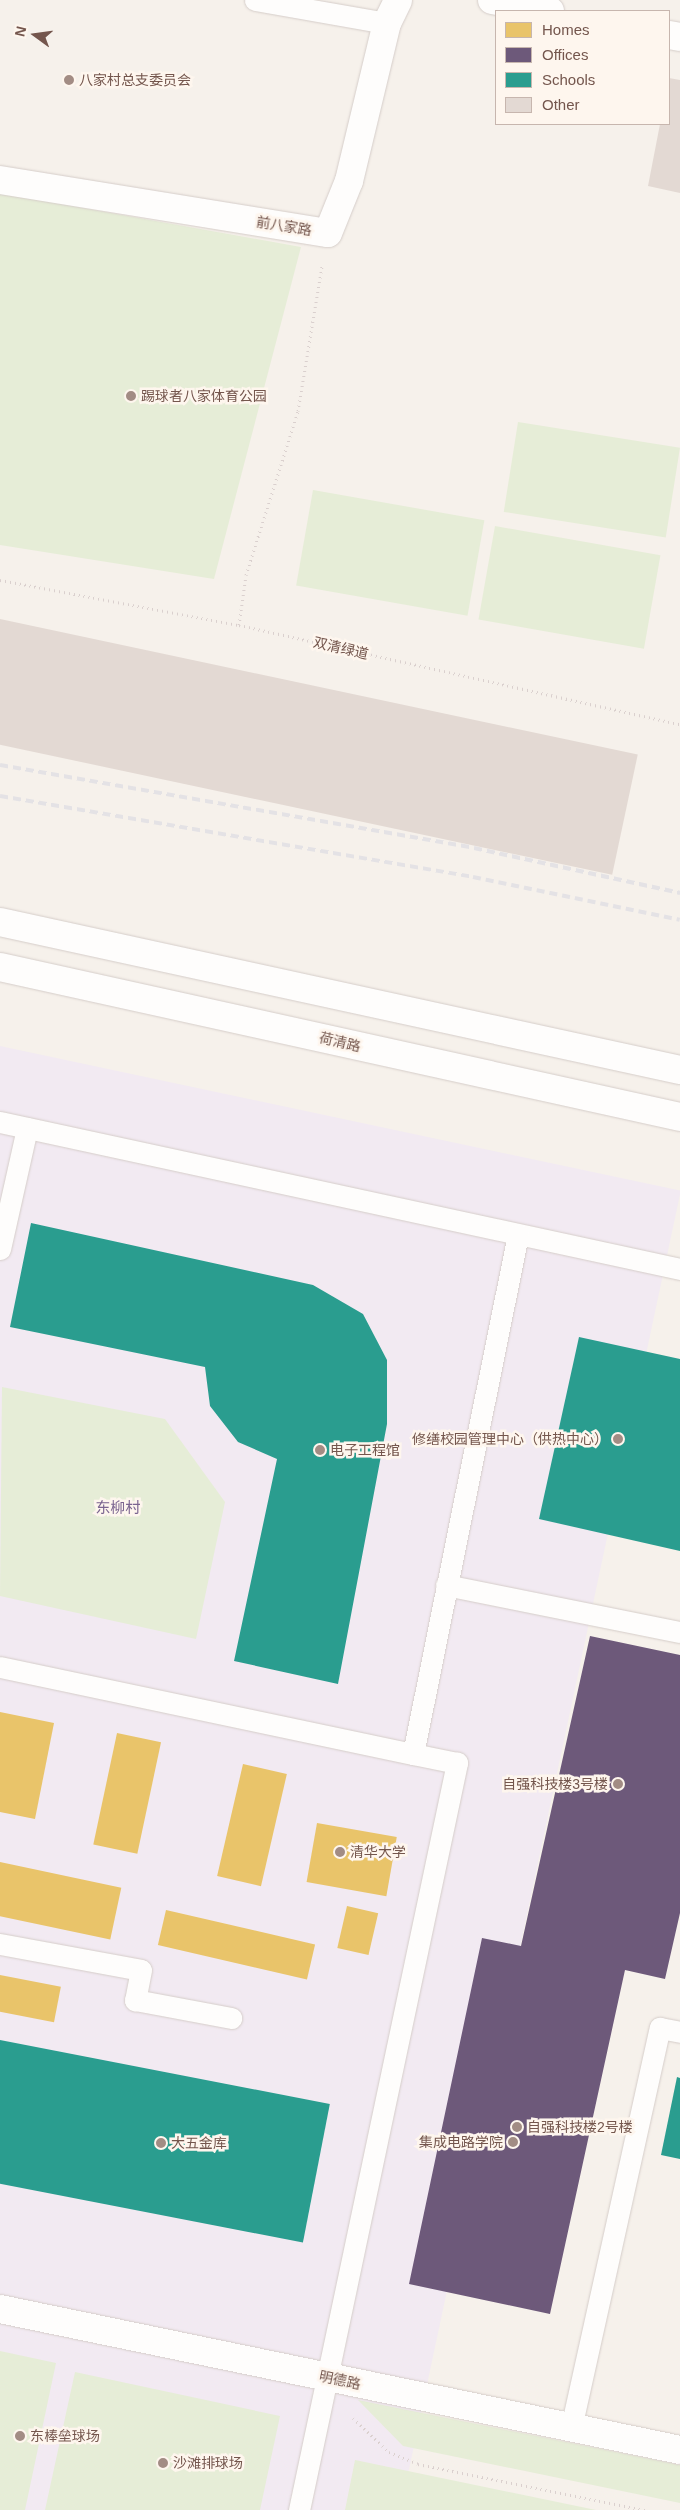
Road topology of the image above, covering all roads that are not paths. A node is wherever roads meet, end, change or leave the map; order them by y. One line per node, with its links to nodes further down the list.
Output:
1 (255, 0): 4 (lane)
2 (492, 0): 3 (main road)
3 (545, 10)
4 (393, 12): 5 (main road, 前八家路)
5 (0, 180)
6 (0, 922): 8 (main road)
7 (0, 966): 9 (main road, 荷清路)
8 (680, 1070)
9 (680, 1118)
10 (0, 1122): 11 (lane)
11 (27, 1128): 12 (lane); 13 (lane)
12 (518, 1234): 14 (lane); 15 (lane)
13 (0, 1249)
14 (680, 1269)
15 (446, 1585): 16 (lane); 18 (lane)
16 (680, 1632)
17 (0, 1667): 18 (lane)
18 (413, 1754): 23 (lane)
19 (0, 1944): 20 (lane)
20 (230, 2018)
21 (680, 2032): 24 (lane)
22 (0, 2309): 23 (main road, 明德路)
23 (325, 2377): 24 (main road, 明德路); 26 (lane)
24 (571, 2428): 25 (main road, 明德路)
25 (680, 2450)
26 (299, 2510)

